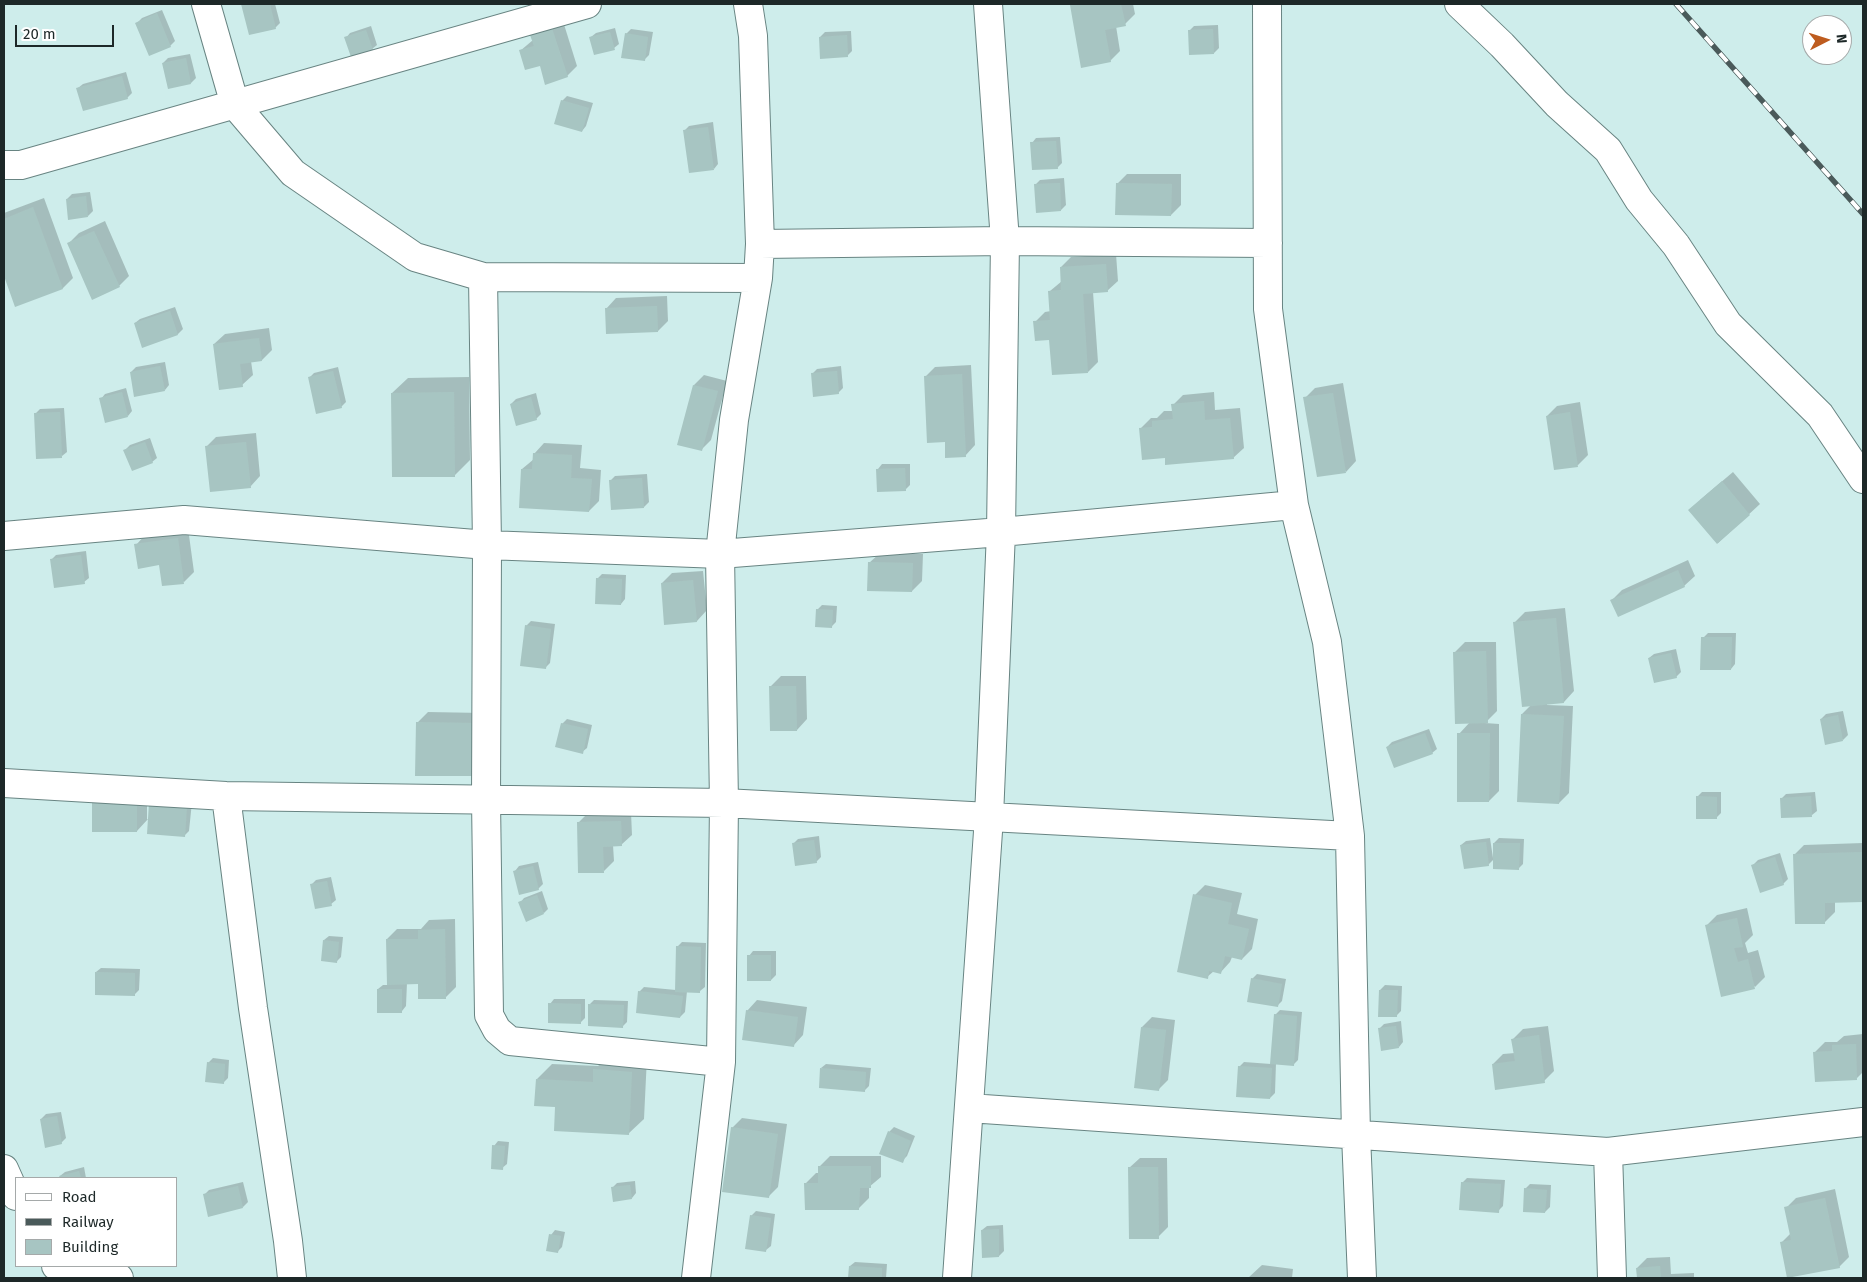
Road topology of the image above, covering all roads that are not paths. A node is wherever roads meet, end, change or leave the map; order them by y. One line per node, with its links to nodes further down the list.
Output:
1 (206, 4): 7 (street)
2 (587, 4): 7 (street)
3 (748, 4): 11 (street)
4 (988, 4): 9 (street)
5 (1267, 4): 10 (street)
6 (1459, 4): 14 (street)
7 (235, 105): 8 (street); 12 (street)
8 (4, 165)
9 (1004, 241): 10 (street); 11 (street); 16 (street)
10 (1268, 243): 15 (street)
11 (760, 244): 13 (street)
12 (483, 277): 13 (street); 18 (street)
13 (758, 278): 19 (street)
14 (1863, 479)
15 (1294, 505): 16 (street); 25 (street)
16 (1000, 532): 19 (street); 24 (street)
17 (4, 536): 18 (street)
18 (487, 545): 19 (street); 22 (street)
19 (720, 554): 23 (street)
20 (4, 783): 21 (street)
21 (226, 796): 22 (street); 35 (street)
22 (486, 800): 23 (street); 26 (street)
23 (724, 803): 24 (street); 26 (street)
24 (989, 817): 25 (street); 27 (street)
25 (1350, 836): 29 (street)
26 (721, 1062): 36 (street)
27 (969, 1108): 29 (street); 37 (street)
28 (1863, 1122): 30 (street)
29 (1356, 1135): 30 (street); 38 (street)
30 (1608, 1152): 39 (street)
31 (4, 1169): 32 (street)
32 (15, 1194)
33 (61, 1267): 34 (street)
34 (119, 1278)
35 (292, 1278)
36 (696, 1278)
37 (957, 1278)
38 (1362, 1278)
39 (1612, 1278)

